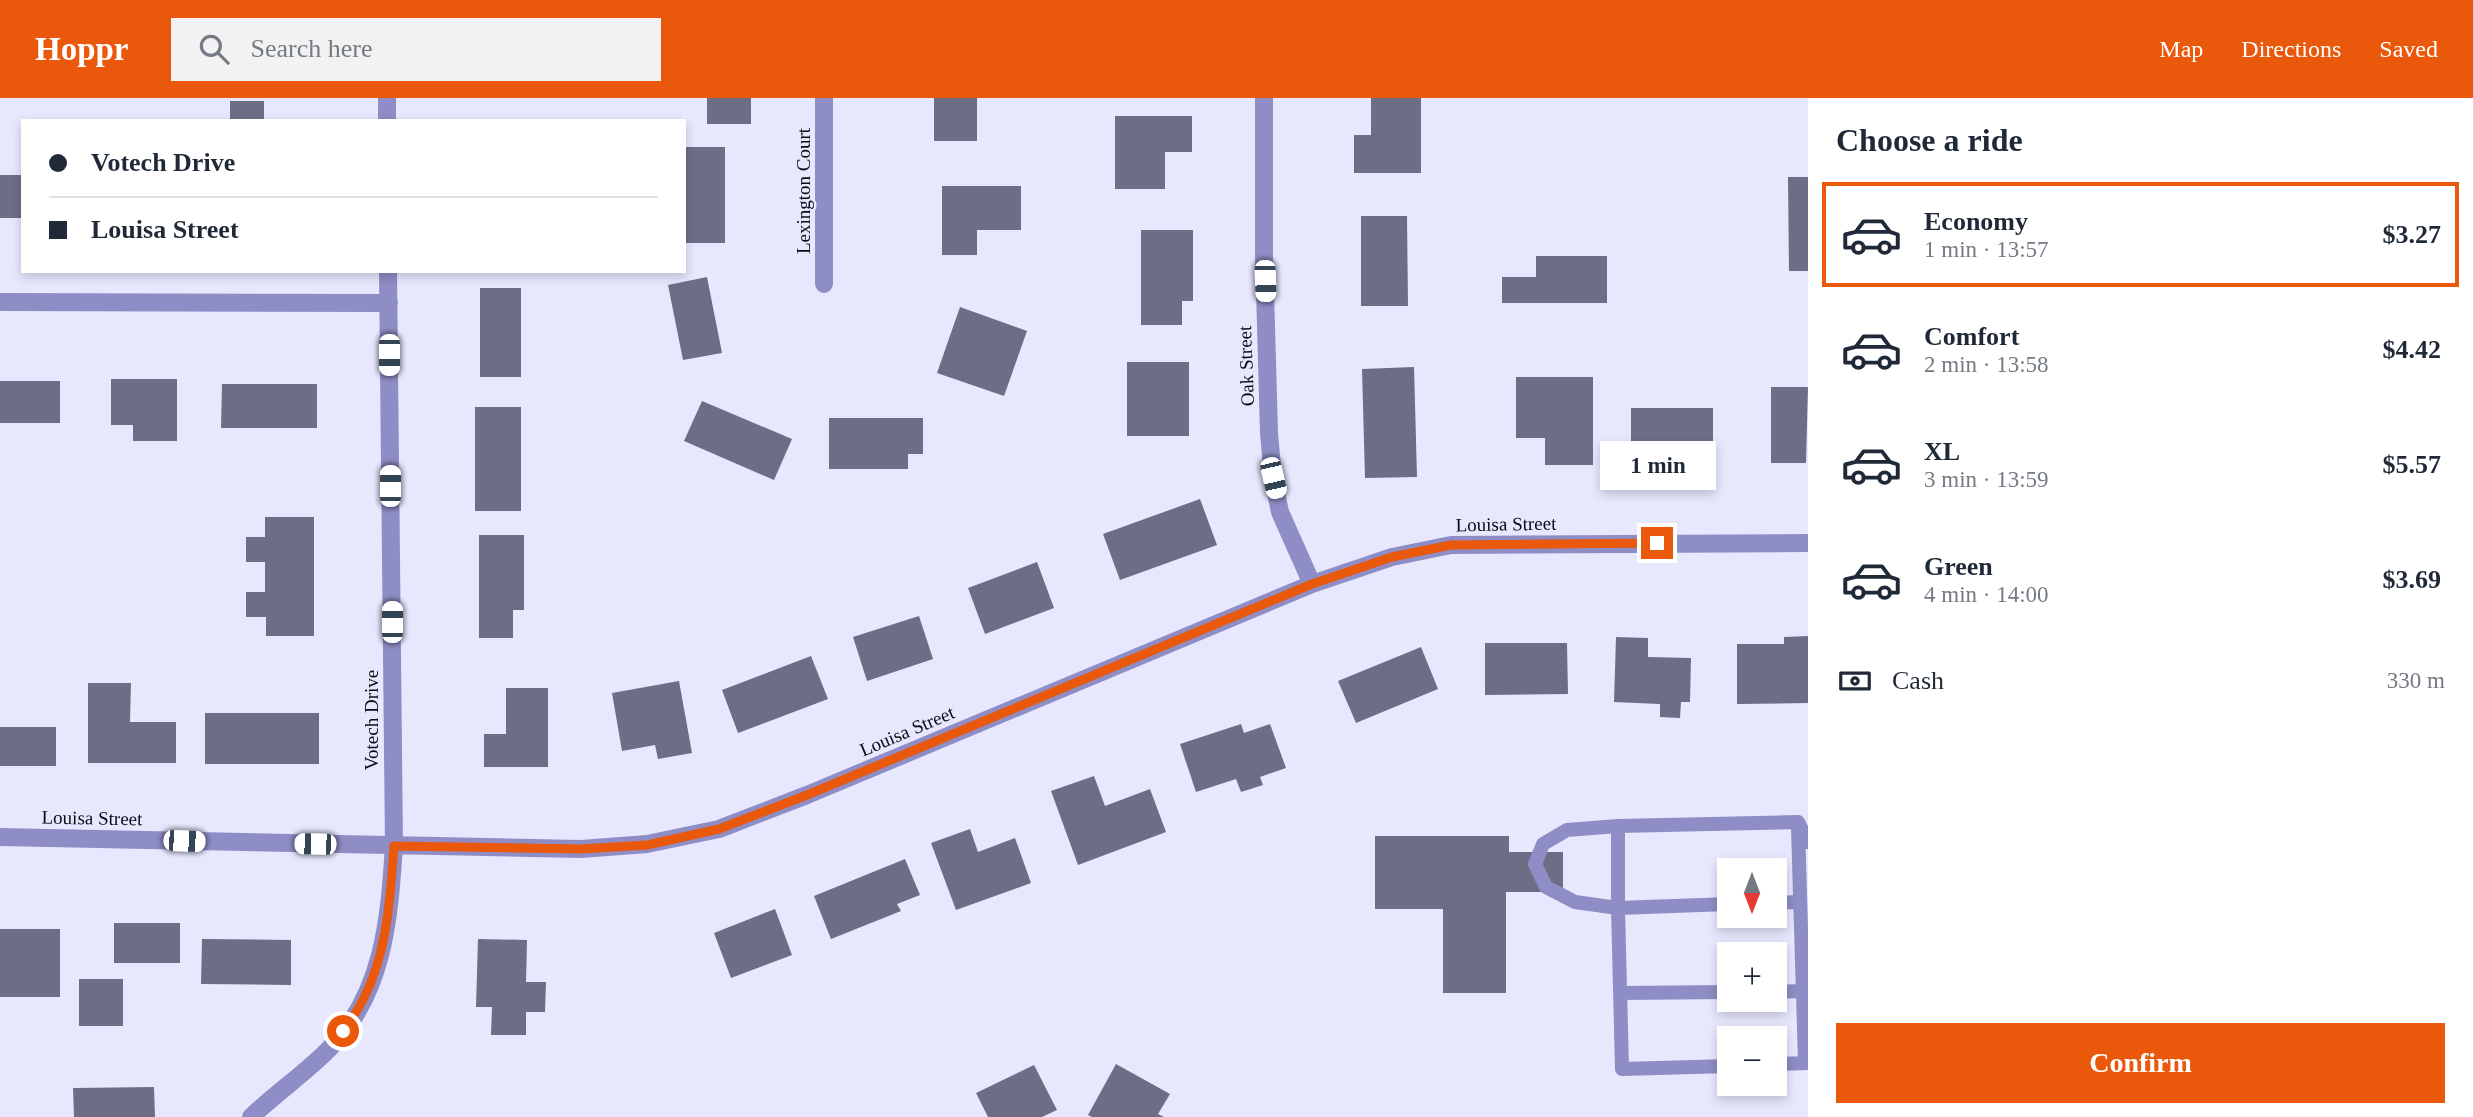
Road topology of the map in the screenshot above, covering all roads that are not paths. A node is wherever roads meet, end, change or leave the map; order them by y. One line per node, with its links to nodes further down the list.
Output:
1 (387, 98): 4 (street)
2 (824, 98): 6 (street, Lexington Court)
3 (1264, 98): 10 (street, Oak Street)
4 (387, 119)
5 (388, 273): 8 (street, Votech Drive)
6 (824, 284)
7 (0, 302): 8 (street)
8 (389, 303): 15 (street, Votech Drive)
9 (1808, 543): 10 (street, Louisa Street)
10 (1312, 584): 15 (street, Louisa Street)
11 (1798, 822): 12 (lane); 14 (lane); 17 (lane)
12 (1618, 826): 19 (lane); 19 (lane)
13 (0, 837): 15 (street, Louisa Street)
14 (1808, 842)
15 (394, 846): 27 (street, Votech Drive)
16 (1787, 902): 17 (lane)
17 (1800, 902): 20 (lane)
18 (1717, 904): 19 (lane)
19 (1618, 908): 23 (lane)
20 (1803, 991): 22 (lane); 24 (lane)
21 (1717, 992): 23 (lane)
22 (1787, 992)
23 (1620, 993): 26 (lane)
24 (1807, 1063): 25 (lane)
25 (1787, 1064)
26 (1717, 1066)
27 (251, 1117)

